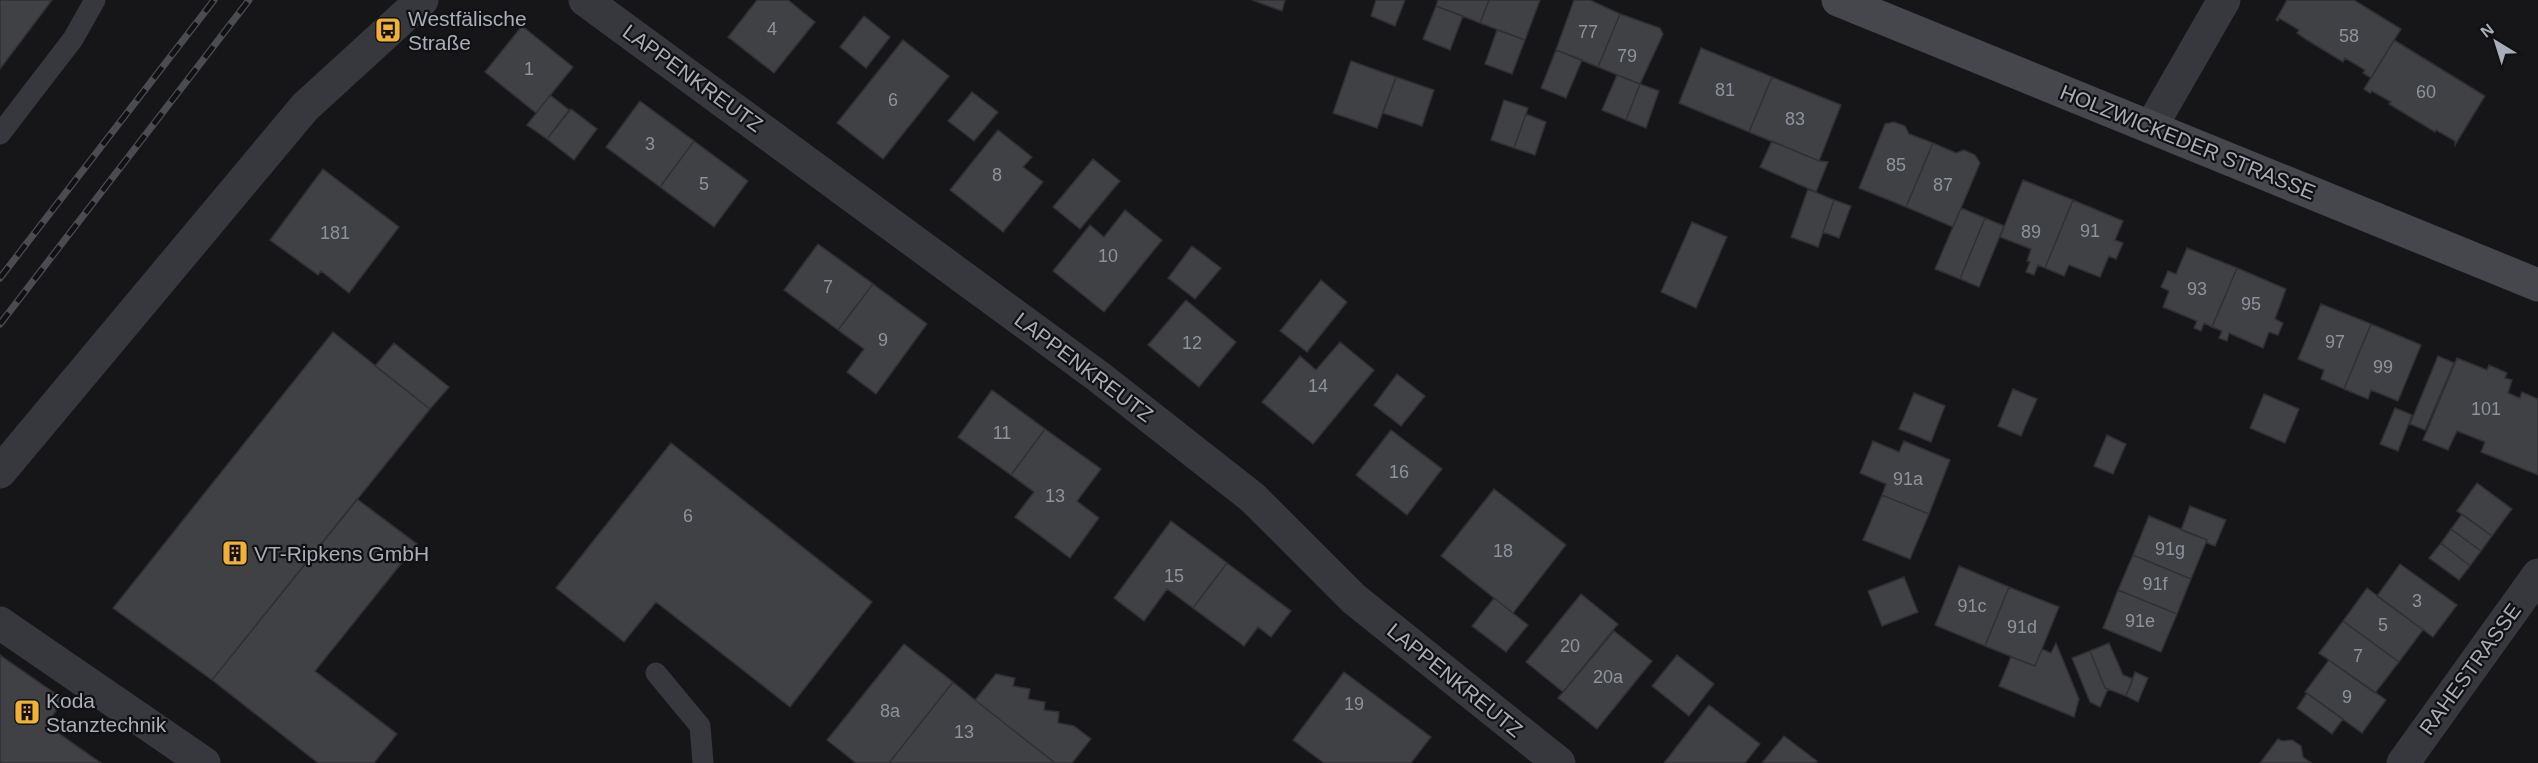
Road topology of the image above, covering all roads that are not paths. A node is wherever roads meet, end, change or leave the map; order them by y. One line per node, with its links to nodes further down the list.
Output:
1 (95, 0): 7 (lane)
2 (422, 0): 9 (street)
3 (585, 0): 15 (street, LAPPENKREUTZ)
4 (1838, 0): 6 (main road, HOLZWICKEDER STRASSE)
5 (2224, 0): 6 (street)
6 (2151, 127): 8 (main road, HOLZWICKEDER STRASSE)
7 (0, 134)
8 (2538, 285)
9 (0, 472)
10 (2538, 575): 16 (street, RAHESTRASSE)
11 (0, 623): 13 (street)
12 (656, 673): 14 (lane)
13 (204, 763)
14 (703, 763)
15 (1559, 763)
16 (2403, 763)

